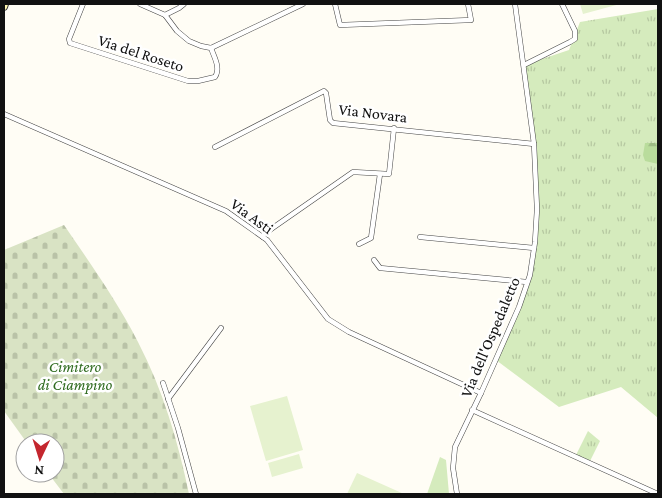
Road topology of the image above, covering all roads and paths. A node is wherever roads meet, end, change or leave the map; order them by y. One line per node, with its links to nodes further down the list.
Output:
1 (83, 4): 10 (street, Via del Roseto)
2 (140, 4): 9 (street)
3 (184, 4): 9 (street)
4 (303, 4): 10 (street)
5 (335, 4): 6 (street)
6 (468, 4)
7 (514, 4): 11 (street, Via dell'Ospedaletto)
8 (562, 4): 11 (street)
9 (164, 15): 10 (street)
10 (211, 48)
11 (524, 65): 14 (street, Via dell'Ospedaletto)
12 (4, 114): 18 (street, Via Asti)
13 (394, 128): 14 (street, Via Novara); 15 (street, Via Novara); 16 (street)
14 (534, 144): 20 (street, Via dell'Ospedaletto)
15 (215, 147)
16 (380, 174): 18 (street); 19 (street)
17 (420, 237): 20 (street)
18 (263, 238): 25 (street, Via Asti)
19 (358, 244)
20 (534, 248): 22 (street, Via dell'Ospedaletto)
21 (374, 260): 22 (street)
22 (527, 282): 25 (street, Via dell'Ospedaletto)
23 (220, 328): 26 (street)
24 (163, 384): 26 (street)
25 (481, 392): 27 (street, Via dell'Ospedaletto)
26 (168, 398): 28 (street)
27 (472, 410): 29 (street, Via dell'Ospedaletto); 30 (street)
28 (196, 494)
29 (457, 494)
30 (658, 494)

